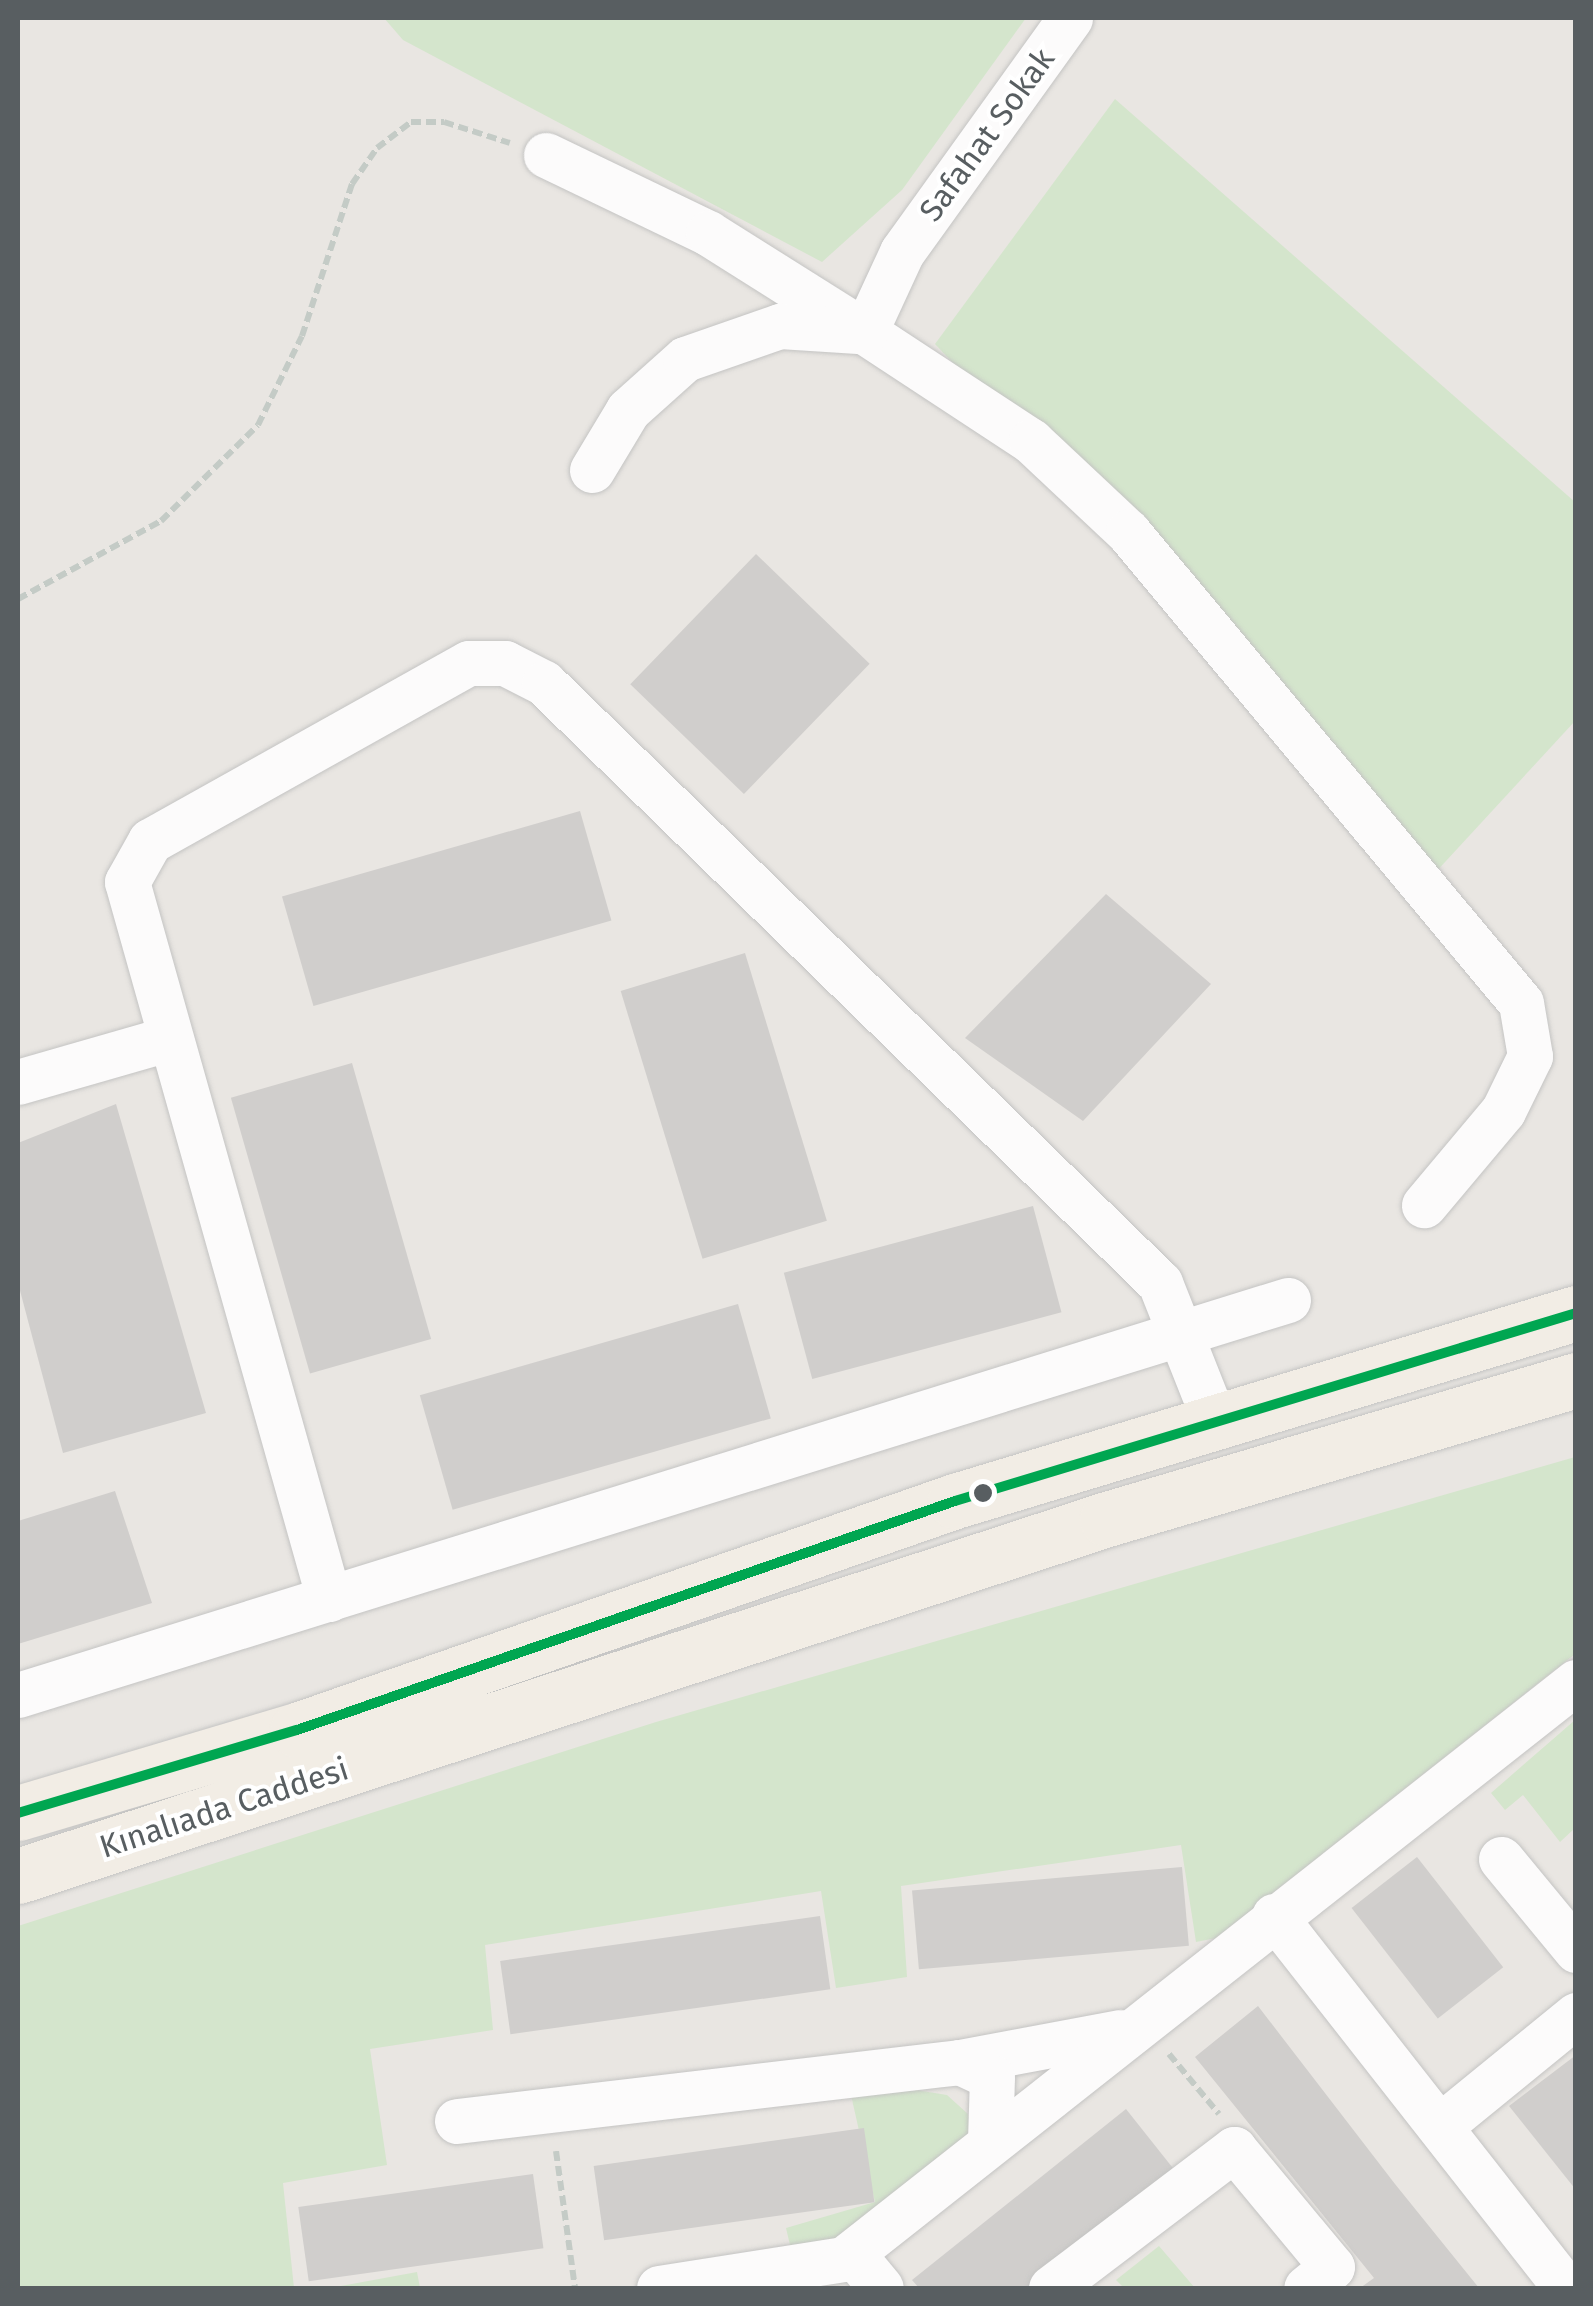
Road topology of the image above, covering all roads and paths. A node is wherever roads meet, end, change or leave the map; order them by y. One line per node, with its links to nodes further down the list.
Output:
1 (1070, 18): 3 (street, Safahat Sokak)
2 (546, 155): 3 (street); 5 (path)
3 (865, 332): 4 (street); 8 (street)
4 (592, 470)
5 (18, 599)
6 (167, 1039): 7 (street); 11 (street); 14 (street)
7 (18, 1082)
8 (1424, 1205)
9 (1288, 1300): 11 (street)
10 (1576, 1313): 13 (main road, Kınalıada Caddesi)
11 (1186, 1332): 13 (street); 14 (street)
12 (1576, 1380): 19 (main road, Kınalıada Caddesi)
13 (1215, 1422): 17 (main road, Kınalıada Caddesi)
14 (328, 1599): 16 (street)
15 (1576, 1682): 20 (street)
16 (18, 1695)
17 (18, 1812)
18 (1501, 1859): 21 (street)
19 (18, 1876)
20 (1274, 1916): 23 (street); 27 (street)
21 (1576, 1950)
22 (1576, 2015): 27 (street)
23 (1132, 2026): 24 (street); 28 (street); 29 (path)
24 (960, 2062): 25 (street); 28 (street)
25 (550, 2110): 26 (street); 32 (path)
26 (457, 2121)
27 (1440, 2126): 36 (street)
28 (990, 2141): 30 (street)
29 (1238, 2145): 31 (street); 35 (street)
30 (852, 2252): 33 (street); 34 (street)
31 (1061, 2286)
32 (575, 2288)
33 (658, 2288)
34 (882, 2288)
35 (1306, 2288)
36 (1566, 2288)

